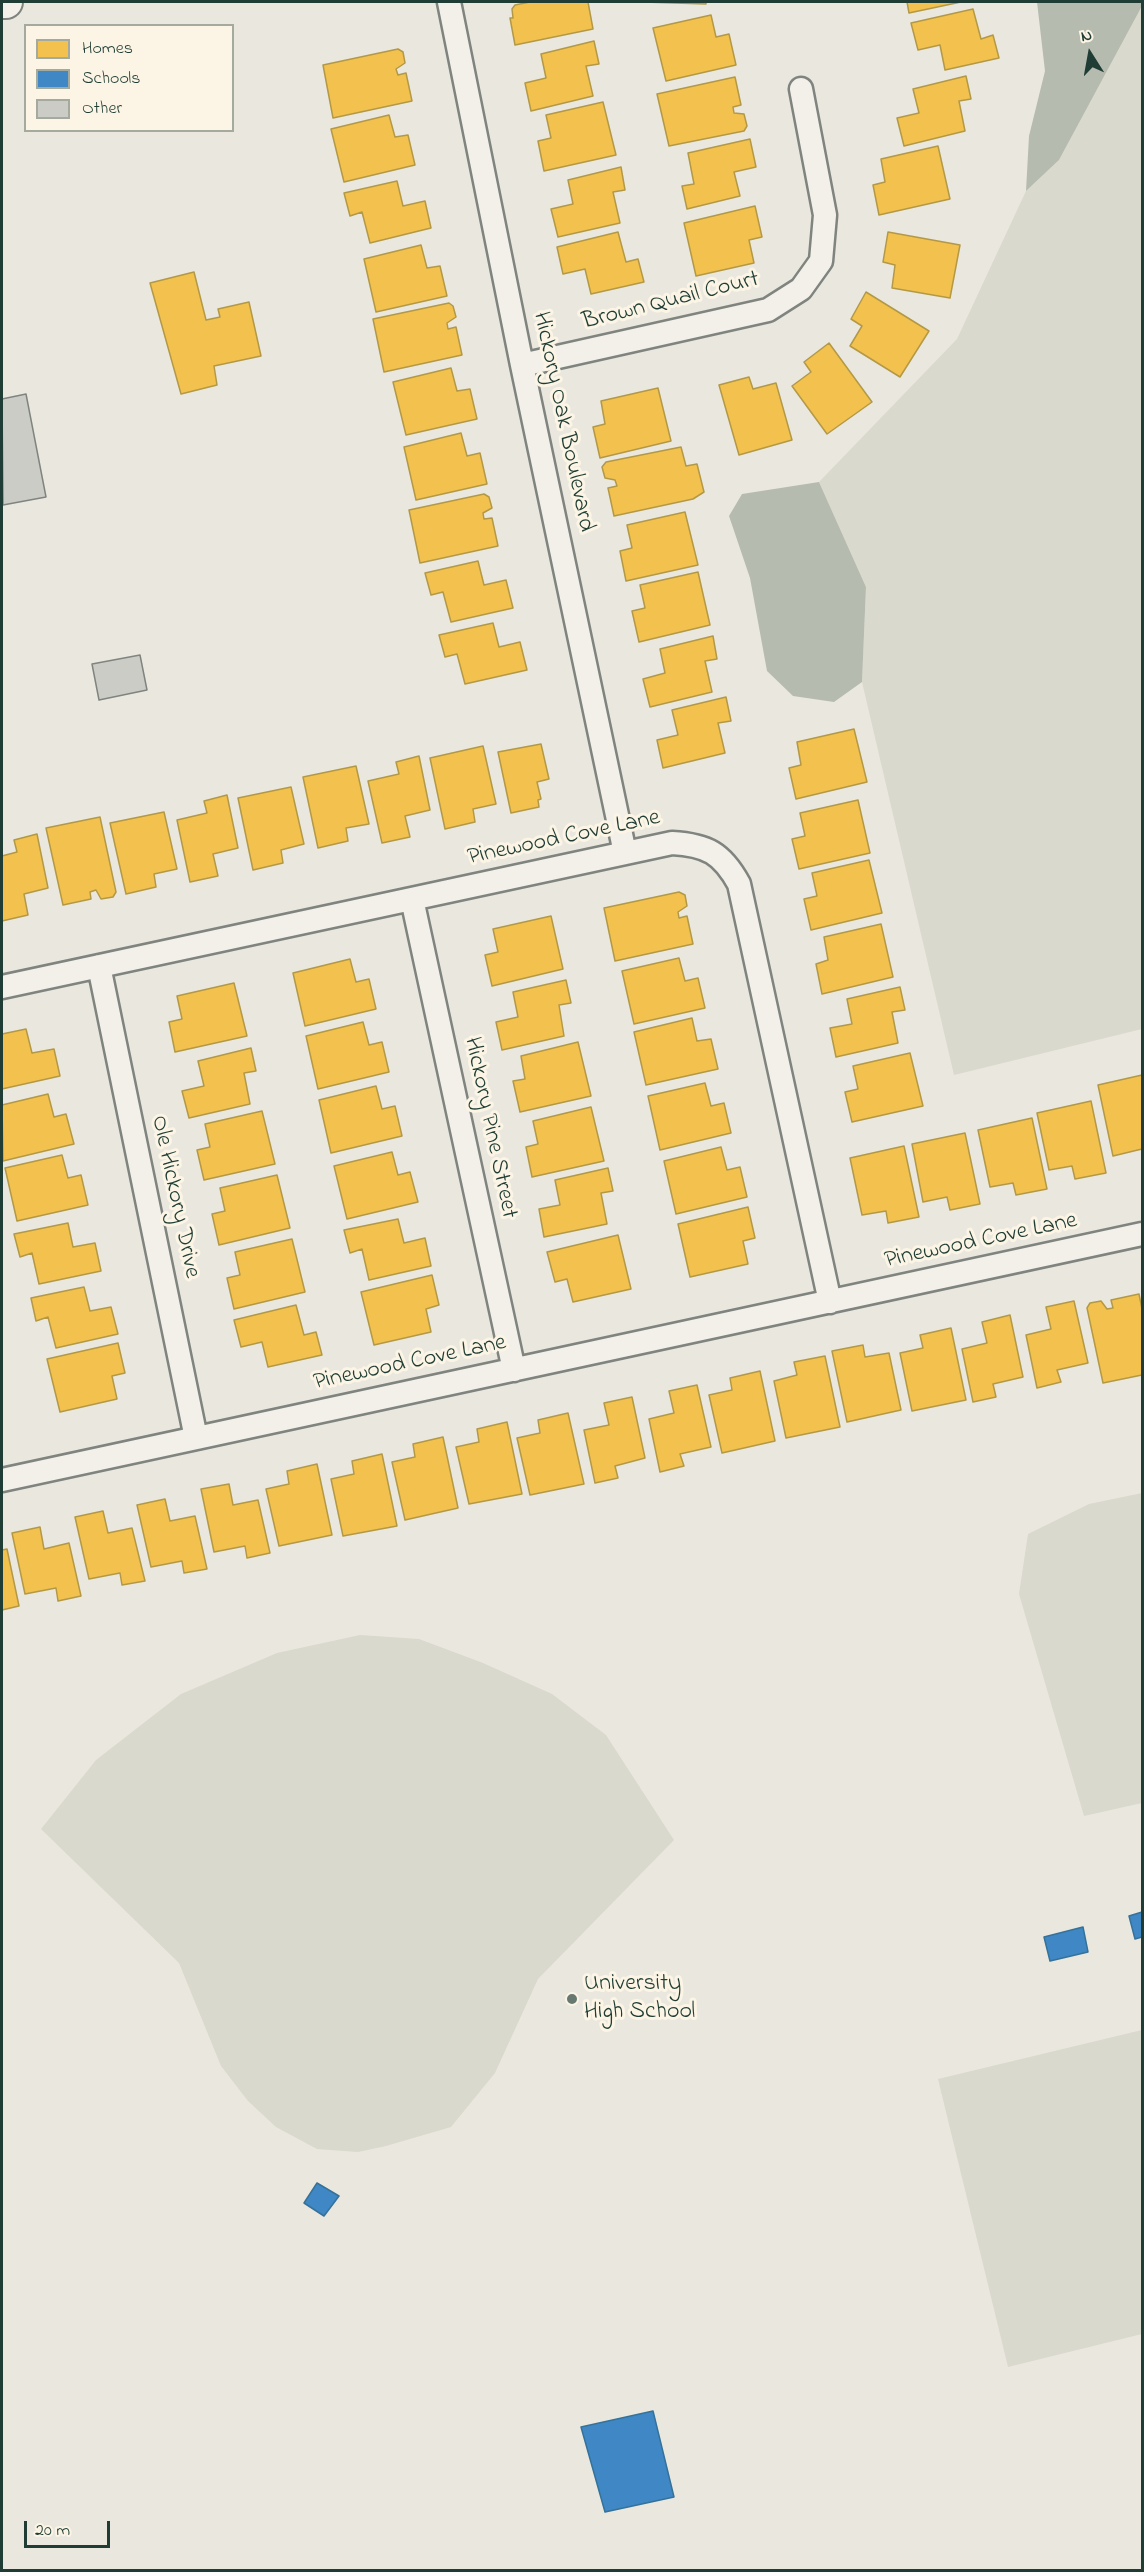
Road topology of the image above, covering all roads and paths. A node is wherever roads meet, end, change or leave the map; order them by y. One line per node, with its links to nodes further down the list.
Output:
1 (449, 2): 3 (street, Hickory Oak Boulevard)
2 (801, 89): 3 (street, Brown Quail Court)
3 (522, 366): 4 (street, Hickory Oak Boulevard)
4 (625, 853): 5 (street, Pinewood Cove Lane); 9 (street, Pinewood Cove Lane)
5 (412, 898): 6 (street, Pinewood Cove Lane); 10 (street, Hickory Pine Street)
6 (99, 966): 7 (street, Pinewood Cove Lane); 11 (street, Ole Hickory Drive)
7 (2, 987)
8 (1143, 1234): 9 (street, Pinewood Cove Lane)
9 (830, 1302): 10 (street, Pinewood Cove Lane)
10 (514, 1370): 11 (street, Pinewood Cove Lane)
11 (196, 1438): 12 (street, Pinewood Cove Lane)
12 (2, 1480)

